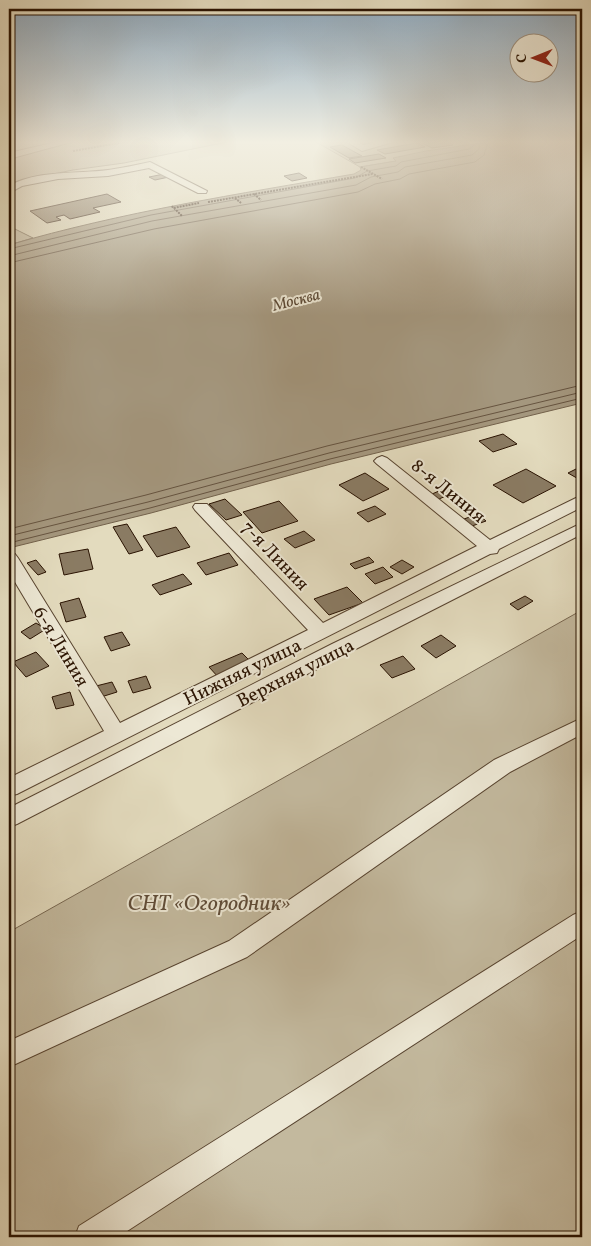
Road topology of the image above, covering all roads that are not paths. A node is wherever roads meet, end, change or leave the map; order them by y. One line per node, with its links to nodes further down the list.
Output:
1 (382, 462): 5 (street, 8-я Линия)
2 (582, 501): 5 (street, Нижняя улица)
3 (201, 507): 7 (street, 7-я Линия)
4 (582, 528): 11 (street, Верхняя улица)
5 (491, 549): 7 (street, Нижняя улица)
6 (9, 558): 9 (street, 6-я Линия)
7 (321, 632): 9 (street, Нижняя улица)
8 (582, 725): 13 (street)
9 (116, 734): 10 (street, Нижняя улица)
10 (9, 788)
11 (9, 818)
12 (582, 922): 14 (street)
13 (9, 1054)
14 (90, 1237)

